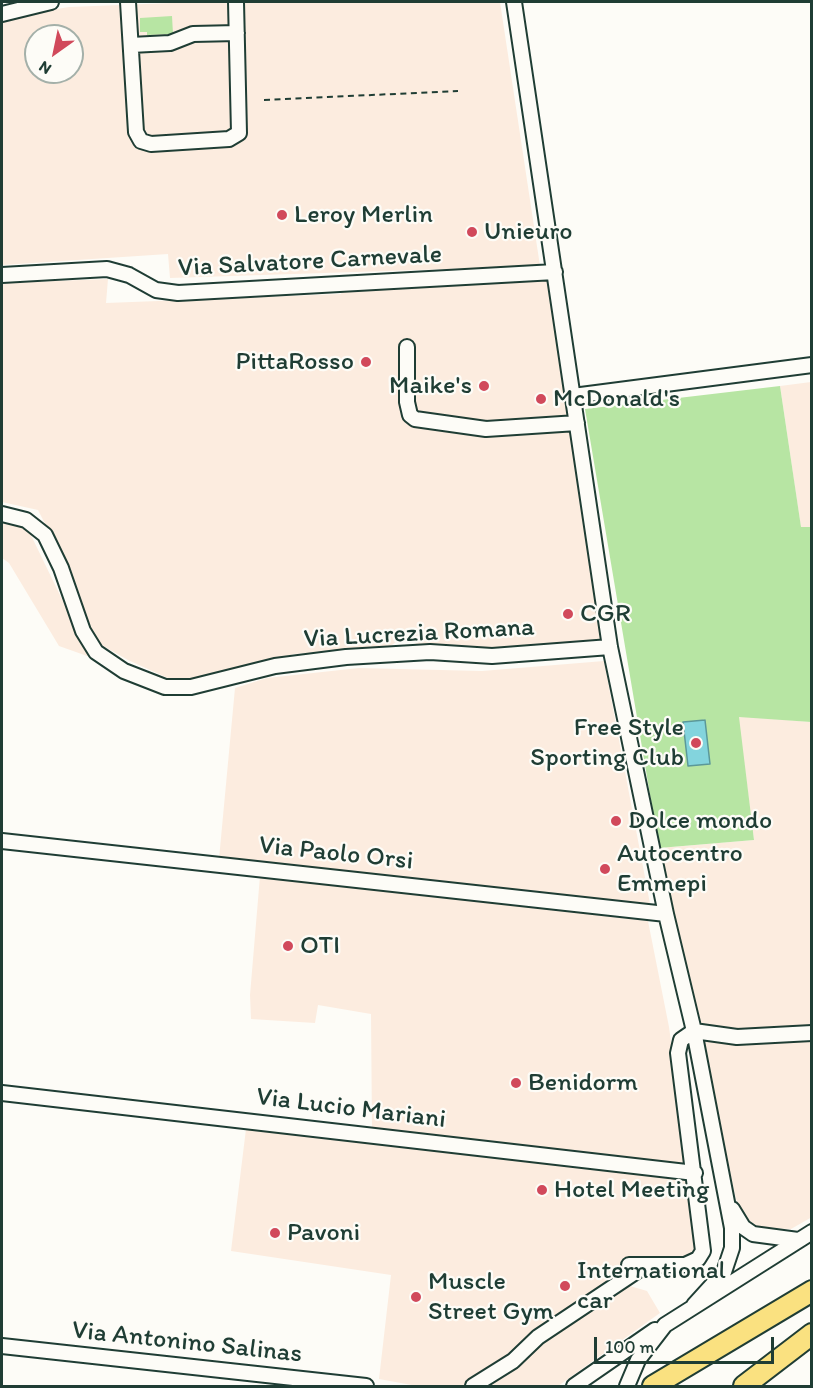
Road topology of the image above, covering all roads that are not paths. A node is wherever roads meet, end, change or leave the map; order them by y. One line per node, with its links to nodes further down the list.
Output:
1 (51, 2): 5 (street)
2 (128, 2): 7 (street)
3 (236, 2): 6 (street)
4 (514, 2): 8 (street)
5 (2, 14)
6 (237, 33): 7 (street); 7 (street)
7 (131, 45)
8 (555, 272): 9 (street, Via Salvatore Carnevale); 12 (street)
9 (2, 275)
10 (407, 347): 13 (street)
11 (812, 365): 12 (street)
12 (573, 396): 13 (street)
13 (577, 423): 15 (street)
14 (2, 514): 15 (street, Via Lucrezia Romana)
15 (610, 646): 17 (street)
16 (2, 841): 17 (street, Via Paolo Orsi)
17 (666, 914): 18 (street)
18 (694, 1031): 19 (street); 21 (street); 22 (street)
19 (812, 1033)
20 (2, 1093): 21 (street, Via Lucio Mariani)
21 (695, 1173): 26 (street)
22 (728, 1203): 24 (street); 28 (street)
23 (812, 1232): 24 (street)
24 (798, 1239): 28 (street)
25 (629, 1265): 26 (street)
26 (646, 1265): 33 (street)
27 (812, 1292): 36 (highway)
28 (694, 1305): 29 (street)
29 (665, 1325): 34 (street); 35 (street)
30 (812, 1334): 37 (highway)
31 (2, 1346): 32 (street, Via Antonino Salinas)
32 (366, 1386)
33 (473, 1386)
34 (574, 1386)
35 (627, 1386)
36 (653, 1386)
37 (744, 1386)

